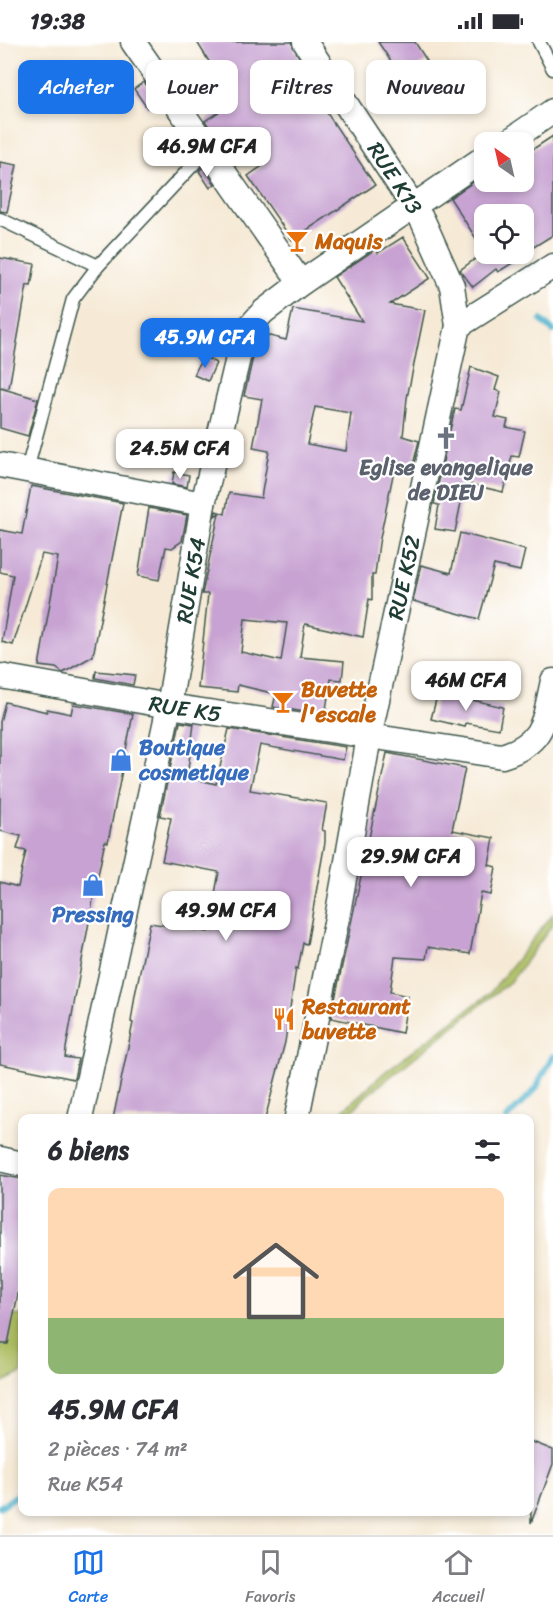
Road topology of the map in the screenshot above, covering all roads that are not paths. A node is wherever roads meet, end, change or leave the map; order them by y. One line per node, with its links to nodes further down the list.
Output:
1 (133, 42): 7 (street)
2 (304, 42): 9 (street, RUE K13)
3 (539, 42): 4 (lane)
4 (553, 69)
5 (553, 111): 6 (street)
6 (523, 132)
7 (208, 149): 11 (lane); 13 (street)
8 (474, 165): 9 (street, RUE K54)
9 (415, 206): 13 (street, RUE K54); 14 (street, RUE K13)
10 (0, 219): 11 (lane)
11 (98, 266): 16 (lane)
12 (553, 266): 14 (street)
13 (301, 283): 17 (street, RUE K54)
14 (458, 326): 21 (street, RUE K52)
15 (0, 465): 16 (street)
16 (27, 470): 17 (street)
17 (202, 504): 20 (street, RUE K54)
18 (0, 676): 20 (street, RUE K5)
19 (553, 681): 21 (street, RUE K5)
20 (169, 706): 21 (street, RUE K5); 22 (street, RUE K54)
21 (369, 736): 23 (street, RUE K52)
22 (81, 1114)
23 (298, 1114)
24 (0, 1159): 25 (street)
25 (18, 1163)

